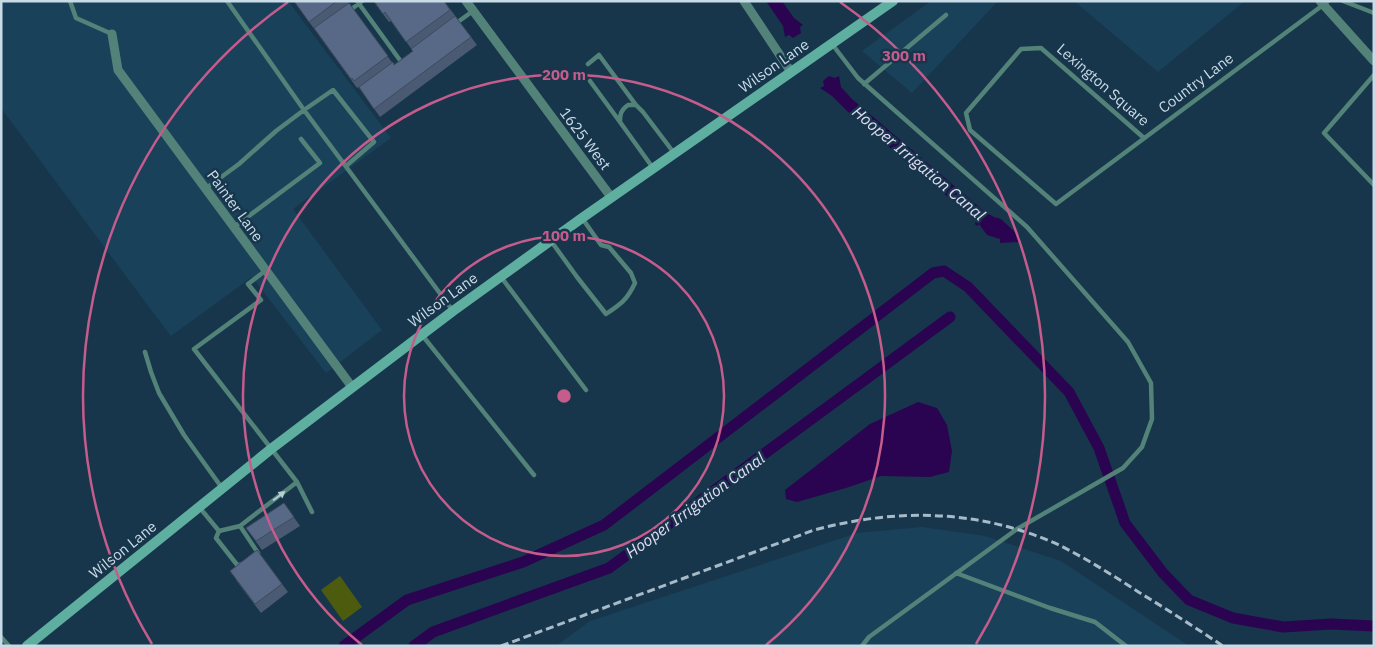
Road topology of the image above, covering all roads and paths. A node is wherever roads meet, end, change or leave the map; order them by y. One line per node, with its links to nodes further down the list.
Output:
1 (70, 1): 14 (lane)
2 (227, 1): 26 (lane)
3 (466, 1): 9 (street, 1625 West)
4 (744, 1): 21 (street)
5 (893, 1): 15 (main road, Wilson Lane)
6 (1344, 1): 10 (lane)
7 (359, 2): 11 (lane); 18 (lane)
8 (1324, 2): 17 (street); 28 (lane, Country Lane)
9 (473, 11): 13 (lane); 35 (street, 1625 West)
10 (1374, 13)
11 (344, 14)
12 (946, 15): 24 (lane)
13 (449, 28)
14 (112, 34): 34 (street, Painter Lane)
15 (832, 44): 21 (main road, Wilson Lane); 24 (lane)
16 (410, 57): 18 (lane)
17 (1374, 61)
18 (402, 63): 20 (lane)
19 (588, 64): 25 (lane)
20 (395, 69)
21 (792, 72): 30 (main road, Wilson Lane)
22 (1374, 75): 33 (lane)
23 (590, 81): 27 (lane)
24 (864, 84): 57 (lane)
25 (636, 106): 27 (lane); 30 (lane)
26 (304, 110): 31 (lane); 31 (lane); 34 (lane)
27 (620, 122): 32 (lane)
28 (1144, 138): 36 (lane, Country Lane); 36 (lane, Lexington Square)
29 (301, 139): 38 (lane)
30 (674, 153): 32 (main road, Wilson Lane)
31 (346, 166): 42 (lane)
32 (653, 168): 35 (main road, Wilson Lane)
33 (1374, 185)
34 (205, 189): 38 (street, Painter Lane)
35 (611, 197): 37 (main road, Wilson Lane)
36 (1056, 204)
37 (582, 218): 39 (main road, Wilson Lane); 39 (lane)
38 (234, 228): 40 (street, Painter Lane)
39 (550, 240): 41 (main road, Wilson Lane)
40 (265, 270): 45 (street, Painter Lane); 47 (lane)
41 (500, 276): 42 (main road, Wilson Lane); 46 (lane)
42 (453, 311): 43 (main road, Wilson Lane)
43 (421, 334): 45 (main road, Wilson Lane); 48 (lane)
44 (145, 352): 50 (lane)
45 (352, 387): 47 (main road, Wilson Lane)
46 (586, 390)
47 (271, 449): 49 (lane); 50 (main road, Wilson Lane)
48 (534, 475)
49 (297, 482): 52 (lane); 53 (lane, one-way to 49)
50 (222, 488): 51 (main road, Wilson Lane)
51 (199, 507): 54 (lane); 59 (main road, Wilson Lane)
52 (312, 512)
53 (240, 526): 54 (lane); 55 (lane)
54 (219, 530): 56 (lane)
55 (252, 557)
56 (244, 562)
57 (956, 573): 61 (lane); 62 (lane)
58 (1, 637): 60 (lane)
59 (29, 645)
60 (9, 646)
61 (862, 646)
62 (1126, 646)

